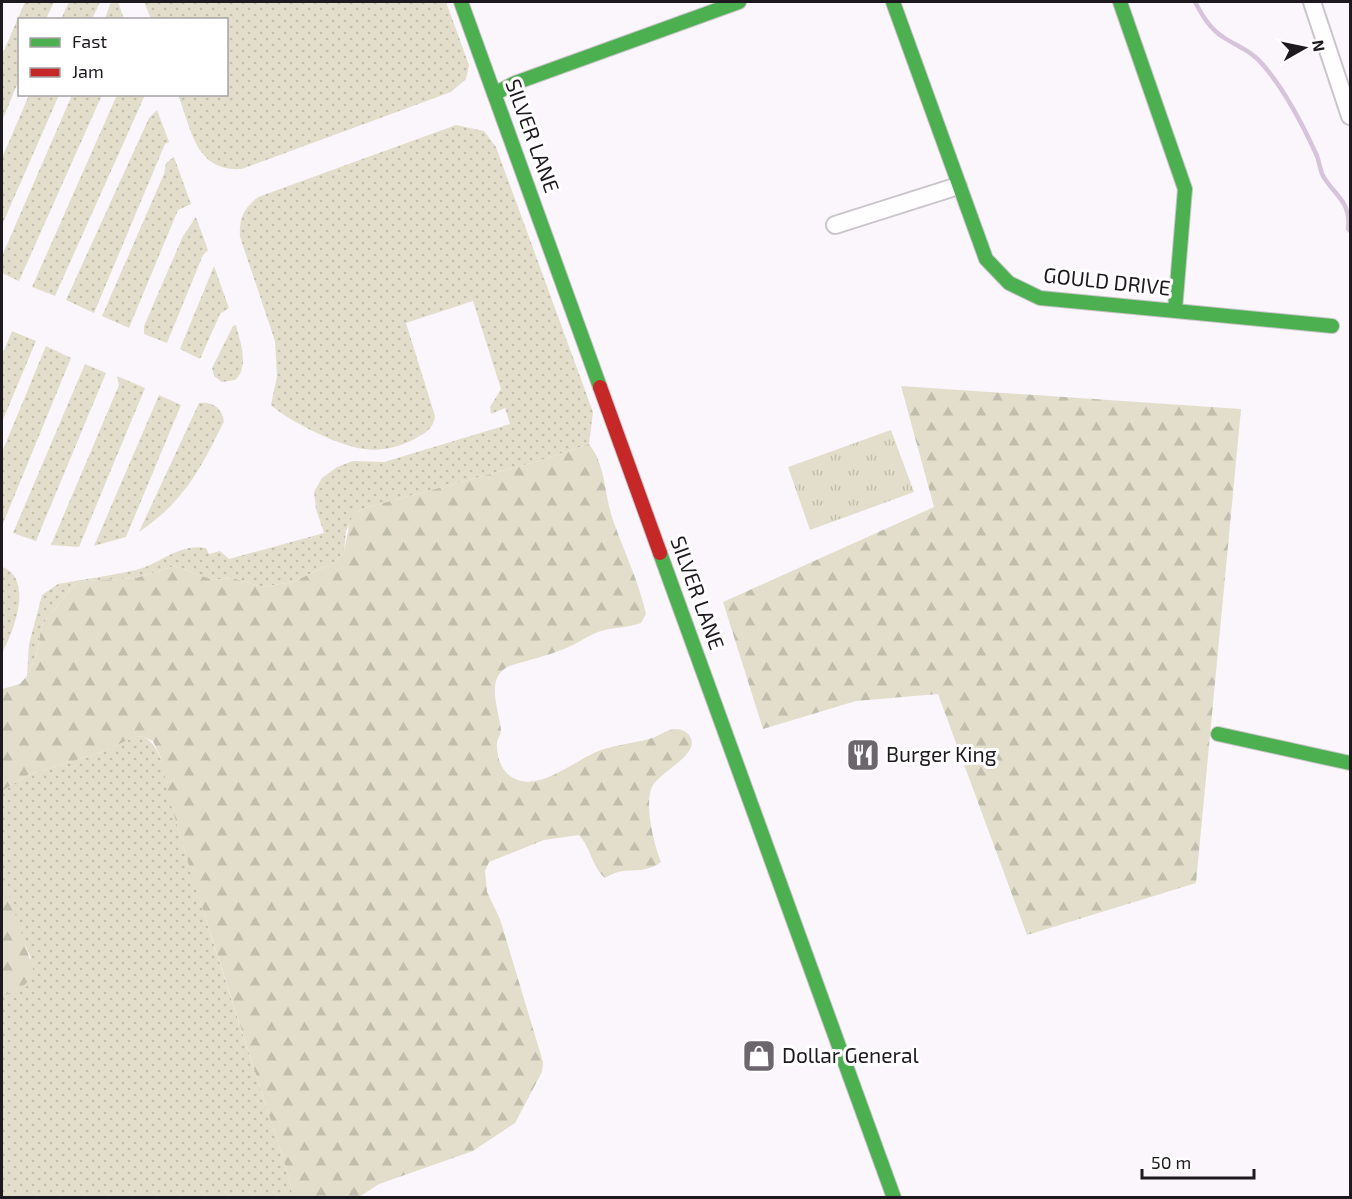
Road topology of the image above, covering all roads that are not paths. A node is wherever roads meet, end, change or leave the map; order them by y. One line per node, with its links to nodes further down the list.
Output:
1 (461, 2): 6 (main road, SILVER LANE)
2 (739, 2): 6 (main road)
3 (893, 2): 8 (main road, GOULD DRIVE)
4 (1120, 2): 10 (main road)
5 (1312, 2): 7 (street)
6 (495, 94): 14 (main road, SILVER LANE)
7 (1350, 116)
8 (958, 186): 9 (street); 10 (main road, GOULD DRIVE)
9 (834, 225)
10 (1175, 310): 11 (main road, GOULD DRIVE)
11 (1332, 326)
12 (1218, 734): 13 (main road)
13 (1350, 763)
14 (894, 1197)

